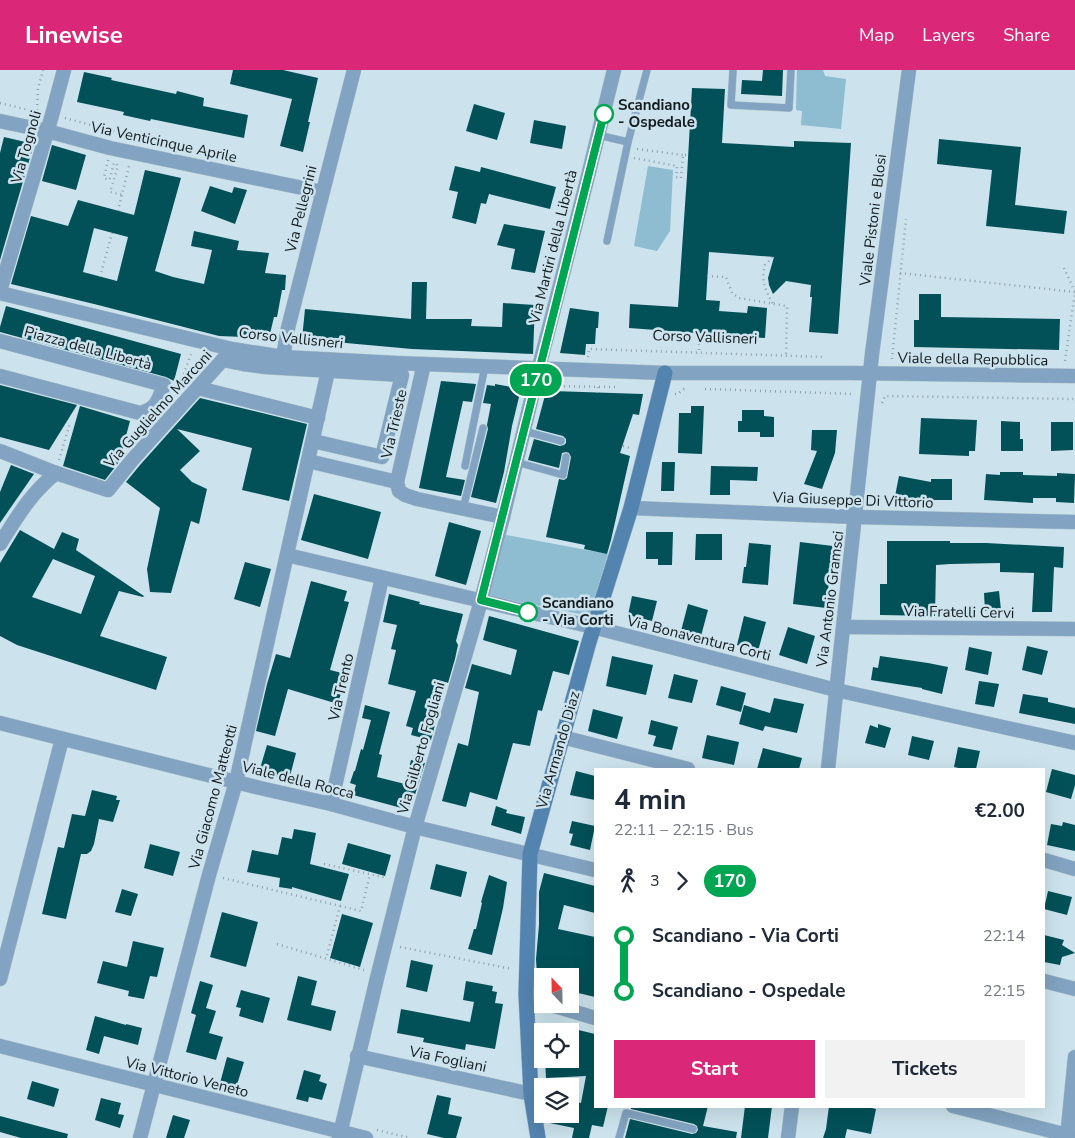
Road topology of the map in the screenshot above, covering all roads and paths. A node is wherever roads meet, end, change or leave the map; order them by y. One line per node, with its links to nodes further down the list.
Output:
1 (43, 70): 9 (path)
2 (64, 70): 11 (street, Via Tognoli)
3 (614, 70): 12 (street, Via Martiri della Libertà)
4 (647, 70): 13 (lane)
5 (733, 70): 6 (lane)
6 (791, 70)
7 (909, 70): 49 (street, Viale Pistoni e Blosi)
8 (349, 71): 20 (street, Via Pellegrini)
9 (0, 103)
10 (0, 121): 11 (street, Via Venticinque Aprile)
11 (47, 131): 14 (street, Via Venticinque Aprile); 30 (street, Via Tognoli)
12 (598, 135): 13 (lane); 46 (street, Via Martiri della Libertà)
13 (628, 142): 18 (lane)
14 (110, 148): 20 (street, Via Venticinque Aprile); 21 (path)
15 (636, 149): 16 (path)
16 (683, 155): 17 (path); 18 (path)
17 (688, 155)
18 (625, 157): 24 (lane)
19 (126, 180): 21 (path)
20 (322, 192): 39 (street, Via Pellegrini)
21 (122, 195): 22 (path)
22 (118, 211)
23 (112, 232): 29 (path)
24 (607, 241)
25 (772, 257): 32 (path)
26 (1064, 268): 31 (path)
27 (900, 273): 31 (path)
28 (707, 276): 32 (path)
29 (100, 277)
30 (0, 292): 35 (street, Corso Vallisneri)
31 (1075, 292): 44 (path)
32 (773, 304): 38 (path)
33 (699, 334): 37 (path)
34 (0, 341): 52 (street, Piazza della Libertà)
35 (196, 341): 36 (street, Corso Vallisneri); 52 (path)
36 (232, 349): 39 (street, Corso Vallisneri); 41 (street, Via Guglielmo Marconi)
37 (700, 353): 38 (path, Corso Vallisneri); 42 (path, Corso Vallisneri)
38 (786, 356): 40 (path, Corso Vallisneri)
39 (283, 357): 43 (street, Corso Vallisneri)
40 (832, 358)
41 (223, 360): 47 (street); 55 (street, Via Guglielmo Marconi)
42 (588, 360)
43 (424, 364): 45 (street, Corso Vallisneri); 75 (street, Via Trieste)
44 (1064, 364)
45 (485, 366): 46 (street, Corso Vallisneri); 73 (lane)
46 (539, 368): 48 (street, Corso Vallisneri); 66 (street, Via Gilberto Fogliani)
47 (328, 371): 63 (street, Via Giacomo Matteotti); 67 (street)
48 (665, 373): 49 (street, Corso Vallisneri); 60 (street, Via Armando Diaz)
49 (870, 374): 51 (street, Viale della Repubblica); 62 (street, Via Antonio Gramsci)
50 (0, 376): 52 (street, Piazza della Libertà)
51 (1075, 376)
52 (164, 385)
53 (598, 387): 54 (path); 58 (path); 59 (path)
54 (624, 387)
55 (198, 388): 63 (street); 74 (street, Via Guglielmo Marconi)
56 (694, 388): 60 (path)
57 (704, 389): 62 (path)
58 (546, 393)
59 (597, 393)
60 (660, 395): 76 (street, Via Armando Diaz)
61 (1075, 399): 62 (path)
62 (867, 409): 79 (street, Via Antonio Gramsci)
63 (318, 418): 67 (street, Via Giacomo Matteotti)
64 (70, 424): 74 (path)
65 (483, 428): 77 (lane)
66 (524, 431): 68 (lane); 72 (street, Via Gilberto Fogliani)
67 (313, 441): 71 (street, Via Giacomo Matteotti)
68 (561, 441)
69 (0, 451): 74 (street)
70 (566, 457): 72 (lane)
71 (308, 461): 75 (street); 82 (street, Via Giacomo Matteotti)
72 (516, 462): 78 (street, Via Gilberto Fogliani)
73 (465, 466)
74 (56, 473): 81 (street)
75 (398, 486): 77 (street)
76 (631, 508): 79 (street, Via Giuseppe Di Vittorio); 85 (street, Via Armando Diaz)
77 (463, 509): 78 (street)
78 (503, 517): 84 (street, Via Gilberto Fogliani)
79 (856, 517): 80 (street, Via Giuseppe Di Vittorio); 86 (street, Via Antonio Gramsci)
80 (1075, 522)
81 (0, 544)
82 (287, 554): 83 (street, Via Bonaventura Corti); 95 (street, Via Giacomo Matteotti)
83 (382, 578): 84 (street, Via Bonaventura Corti); 96 (street, Via Trento)
84 (481, 600): 85 (street, Via Bonaventura Corti); 97 (street, Via Gilberto Fogliani)
85 (593, 627): 88 (street, Via Bonaventura Corti); 90 (street, Via Armando Diaz)
86 (843, 627): 87 (street, Via Fratelli Cervi); 88 (street, Via Antonio Gramsci)
87 (1075, 629)
88 (836, 690): 92 (street, Via Bonaventura Corti); 94 (street, Via Antonio Gramsci)
89 (0, 724): 91 (street, Viale della Rocca)
90 (562, 737): 93 (street); 98 (street, Via Armando Diaz)
91 (62, 739): 95 (street, Viale della Rocca); 112 (street)
92 (1075, 743)
93 (684, 768)
94 (828, 768)
95 (236, 782): 96 (street, Viale della Rocca); 104 (street, Via Giacomo Matteotti)
96 (331, 804): 97 (street, Viale della Rocca)
97 (415, 827): 98 (street, Viale della Rocca); 105 (street, Via Gilberto Fogliani)
98 (530, 854): 102 (street, Viale della Rocca); 110 (street, Via Armando Diaz)
99 (1045, 860): 101 (street)
100 (324, 864): 103 (path)
101 (1075, 869)
102 (594, 870)
103 (370, 874): 105 (path); 106 (path)
104 (210, 875): 106 (path); 122 (street, Via Giacomo Matteotti)
105 (401, 881): 108 (street, Via Gilberto Fogliani)
106 (340, 906): 109 (path)
107 (277, 944): 109 (path)
108 (385, 944): 110 (path); 111 (street, Via Gilberto Fogliani)
109 (326, 959): 111 (path)
110 (526, 972): 115 (street, Via Armando Diaz)
111 (378, 974): 120 (street, Via Gilberto Fogliani)
112 (0, 979)
113 (1045, 981): 114 (street)
114 (1075, 989)
115 (526, 999): 116 (street); 123 (street, Via Armando Diaz)
116 (534, 1000)
117 (578, 1013): 118 (street)
118 (594, 1018)
119 (0, 1046): 122 (street, Via Vittorio Veneto)
120 (358, 1056): 123 (street, Via Fogliani); 127 (street, Via Gilberto Fogliani)
121 (1075, 1057): 128 (street)
122 (153, 1085): 127 (street, Via Vittorio Veneto); 129 (street, Via Giacomo Matteotti)
123 (531, 1094): 131 (street, Via Armando Diaz)
124 (792, 1108): 133 (street)
125 (961, 1108): 128 (street)
126 (694, 1129): 132 (lane)
127 (339, 1135): 130 (street, Via Vittorio Veneto)
128 (1070, 1137)
129 (140, 1138)
130 (366, 1138)
131 (538, 1138)
132 (620, 1138)
133 (788, 1138)

